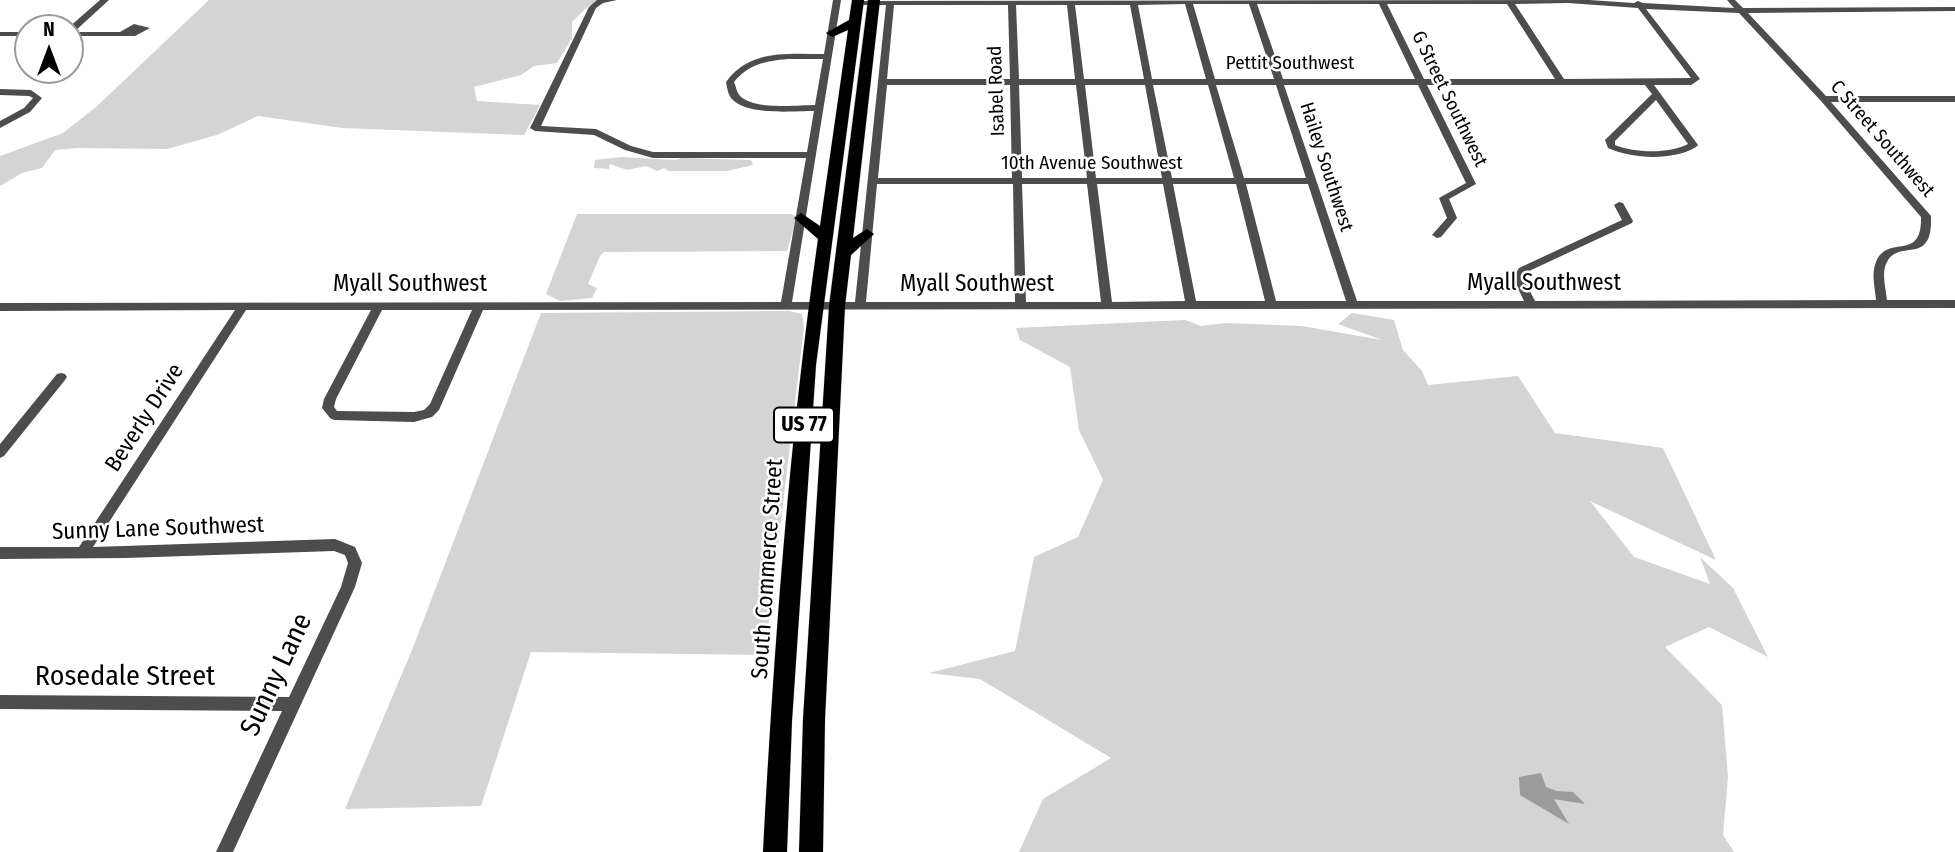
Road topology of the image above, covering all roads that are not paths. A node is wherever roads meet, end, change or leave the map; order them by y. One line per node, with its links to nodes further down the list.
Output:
1 (105, 0): 18 (street)
2 (613, 0): 40 (street)
3 (837, 0): 21 (street)
4 (1731, 0): 17 (street, C Street Southwest)
5 (1892, 0): 15 (street)
6 (874, 1): 7 (street); 19 (main road, South Commerce Street / US 77); 25 (street); 53 (main road, US 77)
7 (1012, 1): 8 (street); 26 (street, Isabel Road)
8 (1071, 1): 9 (street); 27 (street)
9 (1133, 1): 13 (street); 28 (street)
10 (1252, 1): 11 (street); 13 (street); 30 (street, Hailey Southwest)
11 (1381, 1): 12 (street); 31 (street, G Street Southwest)
12 (1509, 1): 14 (street); 32 (street)
13 (1188, 2): 29 (street)
14 (1638, 3): 17 (street); 24 (street)
15 (1903, 9): 16 (street); 17 (street)
16 (1955, 9)
17 (1741, 11): 36 (street, C Street Southwest)
18 (84, 20)
19 (855, 22): 21 (main road); 52 (main road, South Commerce Street / US 77)
20 (84, 33): 22 (street)
21 (832, 33): 23 (street)
22 (122, 34)
23 (828, 57): 38 (street); 38 (street)
24 (1696, 79): 33 (street, Pettit Southwest)
25 (883, 82): 26 (street, Pettit Southwest); 42 (street)
26 (1014, 82): 27 (street, Pettit Southwest); 43 (street, Isabel Road)
27 (1080, 82): 28 (street, Pettit Southwest); 44 (street)
28 (1148, 82): 29 (street, Pettit Southwest); 45 (street)
29 (1212, 82): 30 (street, Pettit Southwest); 46 (street)
30 (1279, 82): 31 (street, Pettit Southwest); 47 (street, Hailey Southwest)
31 (1420, 82): 32 (street, Pettit Southwest); 51 (street, G Street Southwest)
32 (1562, 82): 33 (street, Pettit Southwest)
33 (1648, 82): 35 (street)
34 (0, 92): 39 (street)
35 (1657, 94): 35 (street)
36 (1824, 99): 37 (street); 54 (street, C Street Southwest)
37 (1955, 99)
38 (819, 108): 41 (street)
39 (0, 125)
40 (645, 154): 41 (street)
41 (811, 155): 49 (street)
42 (873, 181): 43 (street, 10th Avenue Southwest); 50 (street)
43 (1017, 181): 44 (street, 10th Avenue Southwest); 63 (street, Isabel Road)
44 (1092, 181): 45 (street, 10th Avenue Southwest); 64 (street)
45 (1167, 181): 46 (street, 10th Avenue Southwest); 65 (street)
46 (1240, 181): 47 (street, 10th Avenue Southwest); 66 (street)
47 (1312, 181): 67 (street, Hailey Southwest)
48 (1619, 205): 56 (street)
49 (801, 218): 52 (main road); 59 (street)
50 (867, 234): 53 (main road); 62 (street)
51 (1437, 235)
52 (826, 238): 60 (main road, South Commerce Street / US 77)
53 (844, 253): 61 (main road, US 77)
54 (1882, 304): 55 (street, Myall Southwest); 56 (street, Myall Southwest)
55 (1955, 304)
56 (1531, 305): 67 (street, Myall Southwest)
57 (379, 306): 58 (street, Myall Southwest); 58 (street); 69 (street, Myall Southwest)
58 (479, 306): 59 (street, Myall Southwest)
59 (786, 306): 60 (street, Myall Southwest)
60 (816, 306): 61 (street, Myall Southwest); 78 (main road, South Commerce Street / US 77)
61 (837, 306): 62 (street, Myall Southwest); 79 (main road, US 77)
62 (860, 306): 63 (street, Myall Southwest)
63 (1021, 306): 64 (street, Myall Southwest)
64 (1107, 306): 65 (street, Myall Southwest)
65 (1191, 306): 66 (street, Myall Southwest)
66 (1272, 306): 67 (street, Myall Southwest)
67 (1353, 306)
68 (0, 307): 69 (street, Myall Southwest)
69 (243, 307): 74 (street, Beverly Drive)
70 (61, 377): 71 (street)
71 (0, 453)
72 (317, 545): 74 (street, Sunny Lane Southwest); 76 (street, Sunny Lane)
73 (0, 553): 74 (street, Sunny Lane Southwest)
74 (82, 553)
75 (0, 702): 76 (street, Rosedale Street)
76 (293, 704): 77 (street, Sunny Lane)
77 (224, 852)
78 (775, 852)
79 (811, 852)

